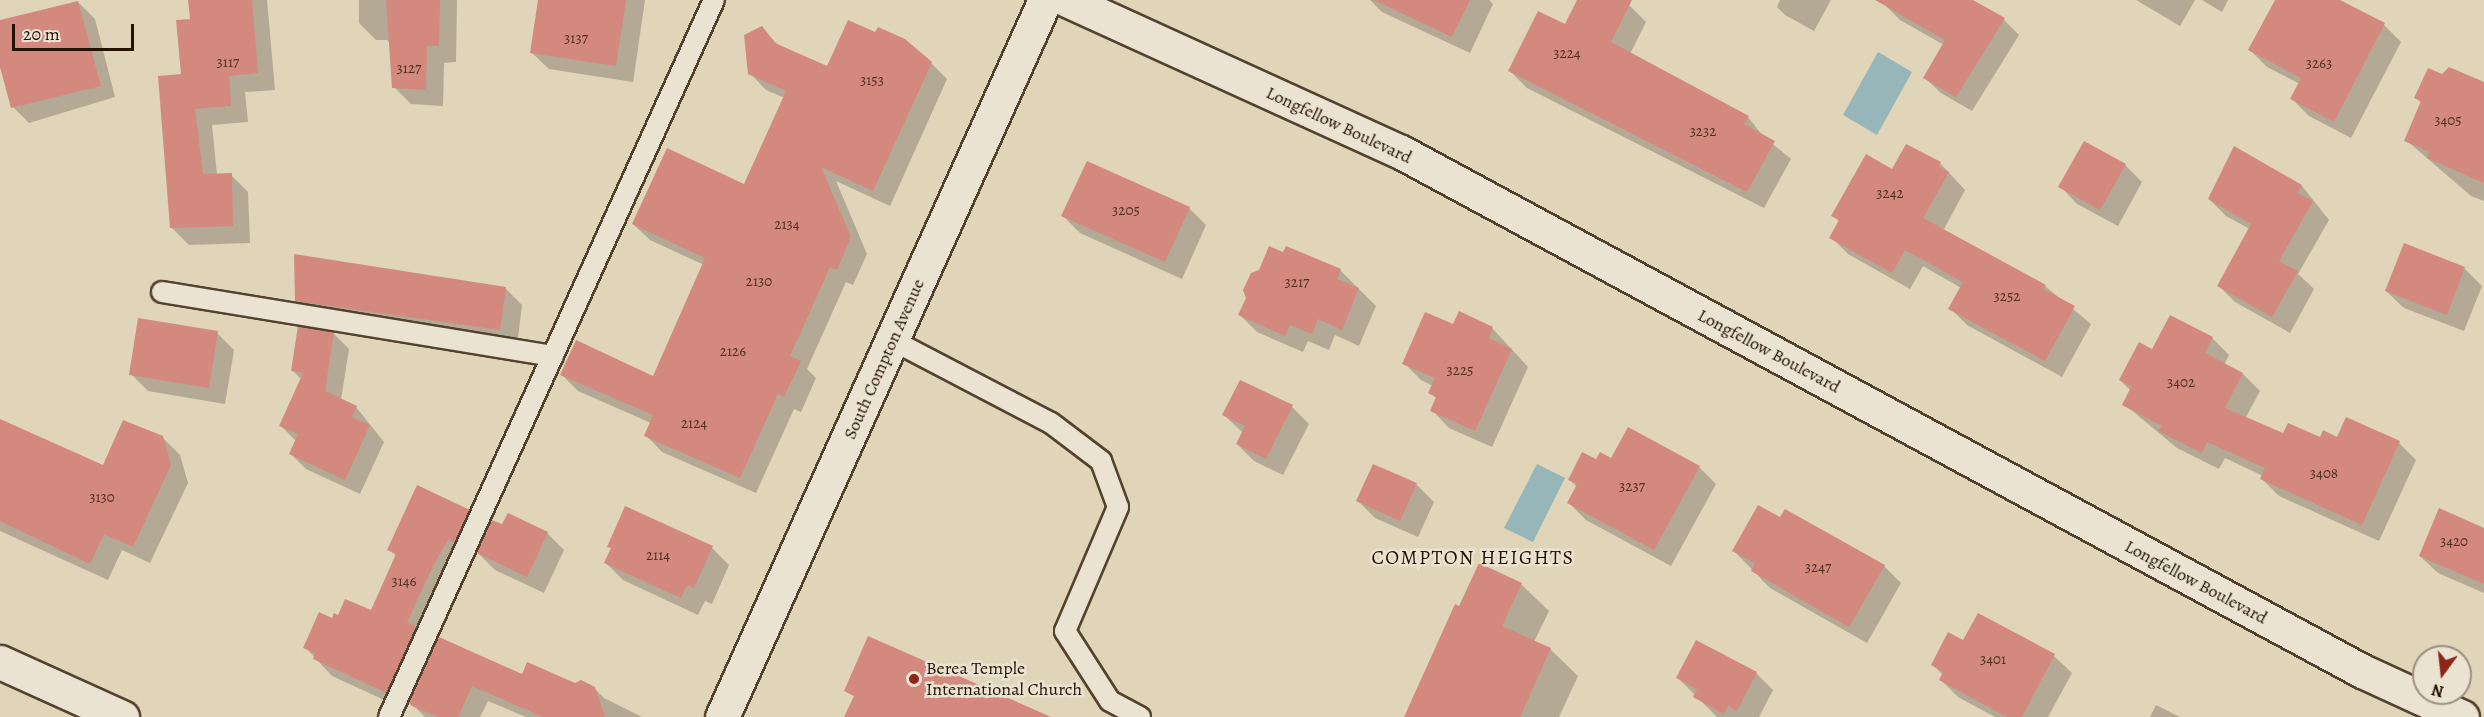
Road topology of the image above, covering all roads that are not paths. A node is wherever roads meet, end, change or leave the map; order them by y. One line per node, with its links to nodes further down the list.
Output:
1 (714, 0): 6 (lane)
2 (1045, 0): 5 (street, South Compton Avenue)
3 (1067, 0): 12 (street, Longfellow Boulevard)
4 (162, 292): 6 (lane)
5 (892, 340): 10 (street, South Compton Avenue); 11 (lane)
6 (553, 356): 9 (lane)
7 (0, 662): 8 (street)
8 (122, 717)
9 (389, 717)
10 (722, 717)
11 (1140, 717)
12 (2463, 717)

